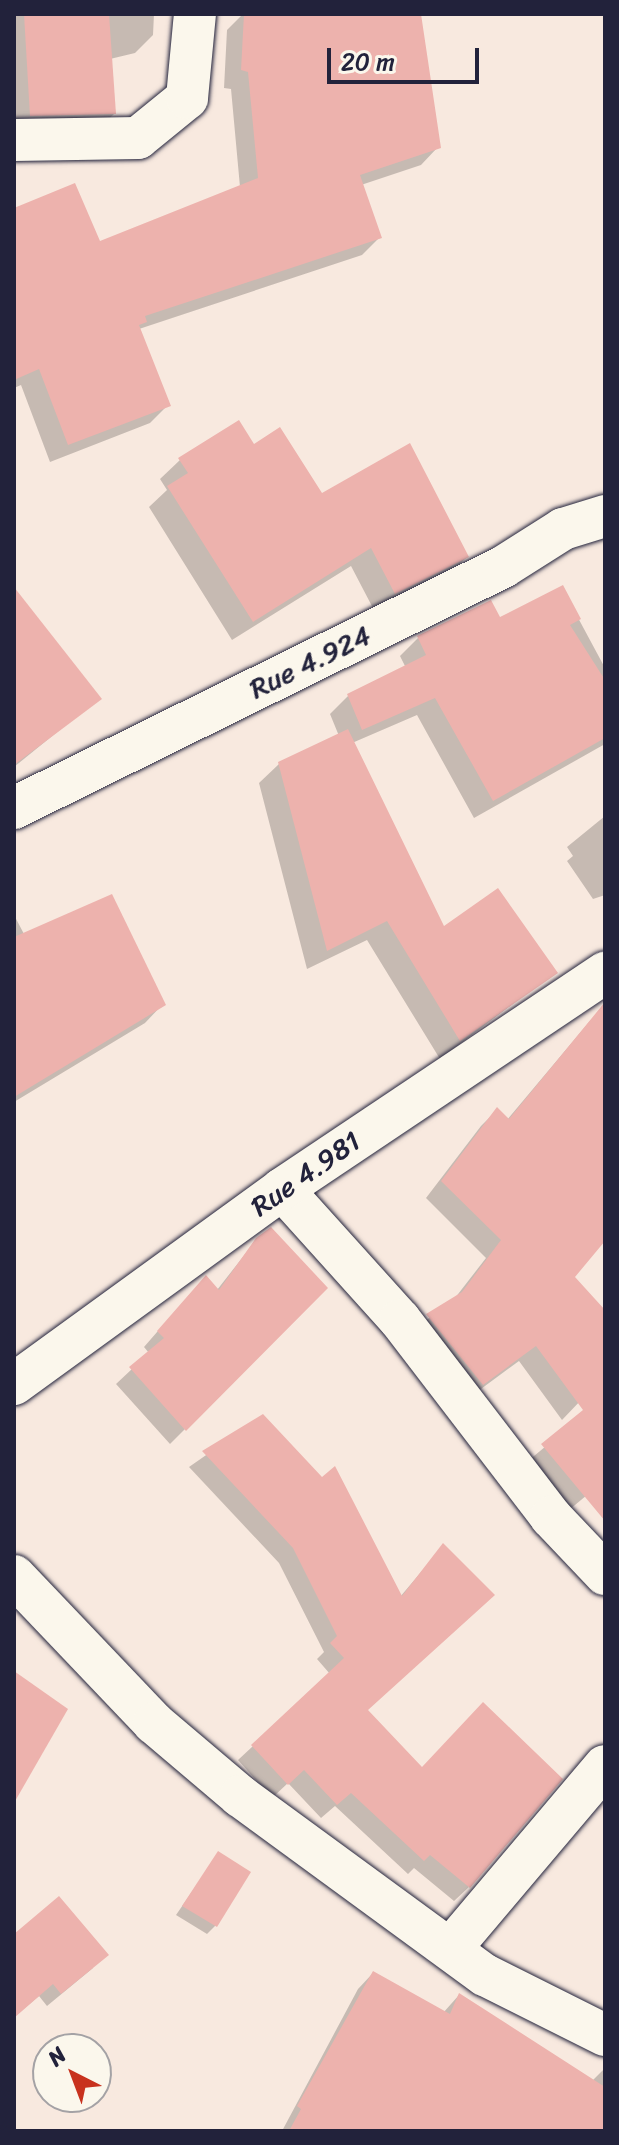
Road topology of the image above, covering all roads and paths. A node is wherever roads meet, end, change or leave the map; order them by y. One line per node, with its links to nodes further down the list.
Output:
1 (195, 14): 2 (street)
2 (14, 140)
3 (605, 516): 4 (street, Rue 4.924)
4 (14, 808)
5 (605, 973): 6 (street, Rue 4.981)
6 (282, 1189): 7 (street, Rue 4.981); 8 (street)
7 (14, 1384)
8 (605, 1574)
9 (14, 1576): 11 (street)
10 (605, 1766): 11 (street)
11 (451, 1948): 12 (street)
12 (605, 2035)

